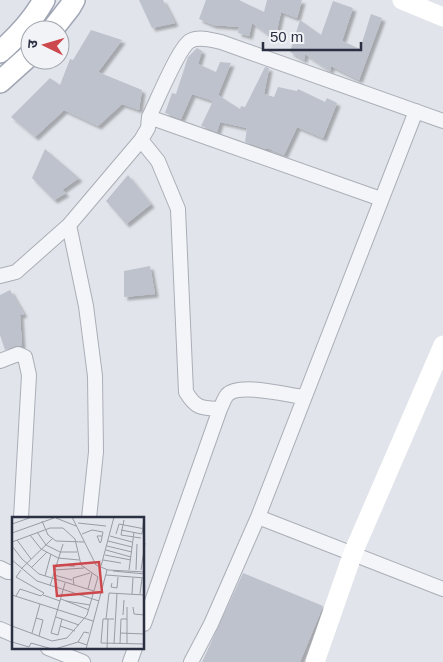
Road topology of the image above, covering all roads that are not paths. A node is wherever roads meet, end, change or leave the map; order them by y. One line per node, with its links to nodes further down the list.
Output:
1 (44, 0): 6 (main road)
2 (74, 0): 5 (main road)
3 (402, 0): 4 (street)
4 (443, 17)
5 (60, 20)
6 (0, 52)
7 (20, 64): 8 (main road)
8 (0, 82)
9 (416, 111): 10 (street); 11 (street); 13 (street)
10 (149, 117): 12 (street); 13 (street)
11 (443, 121)
12 (141, 140): 14 (street); 19 (street)
13 (381, 199): 18 (street)
14 (69, 225): 15 (street); 21 (street)
15 (0, 276)
16 (443, 345): 23 (street)
17 (0, 361): 20 (street)
18 (304, 397): 19 (street); 22 (street)
19 (220, 409): 27 (street)
20 (21, 517)
21 (89, 517)
22 (258, 517): 23 (street); 34 (street)
23 (353, 553): 26 (street); 35 (street)
24 (0, 568): 25 (street)
25 (12, 572)
26 (443, 589)
27 (145, 621)
28 (0, 629): 29 (street)
29 (12, 633)
30 (56, 650): 32 (street)
31 (134, 650): 33 (street)
32 (83, 662)
33 (130, 662)
34 (191, 662)
35 (315, 662)

